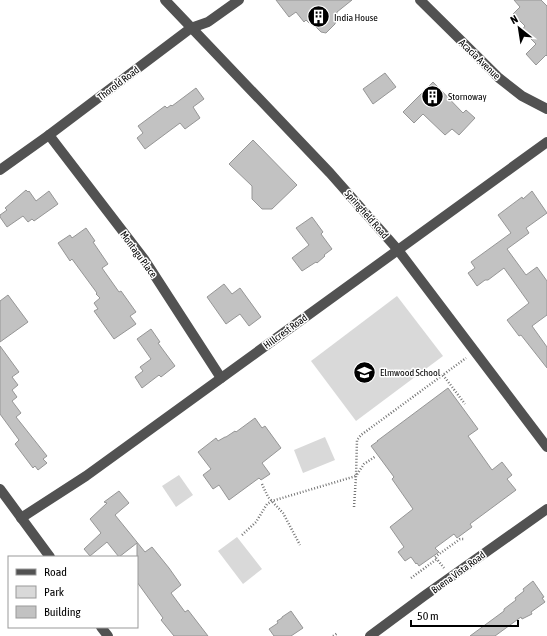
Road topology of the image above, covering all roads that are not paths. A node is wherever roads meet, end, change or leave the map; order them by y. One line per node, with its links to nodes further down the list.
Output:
1 (165, 0): 4 (street, Springfield Road)
2 (239, 0): 4 (street, Thorold Road)
3 (420, 0): 5 (street, Acacia Avenue)
4 (192, 28): 6 (street, Thorold Road); 9 (street, Springfield Road)
5 (547, 109)
6 (49, 135): 8 (street, Thorold Road); 10 (street, Montagu Place)
7 (547, 142): 9 (street, Hillcrest Road)
8 (0, 170)
9 (398, 250): 10 (street, Hillcrest Road); 11 (street, Springfield Road)
10 (221, 378): 14 (street, Hillcrest Road)
11 (547, 447)
12 (0, 489): 14 (street)
13 (547, 509): 18 (street, Buena Vista Road)
14 (21, 518): 15 (street)
15 (49, 556)
16 (102, 628): 17 (street)
17 (108, 636)
18 (370, 636)

